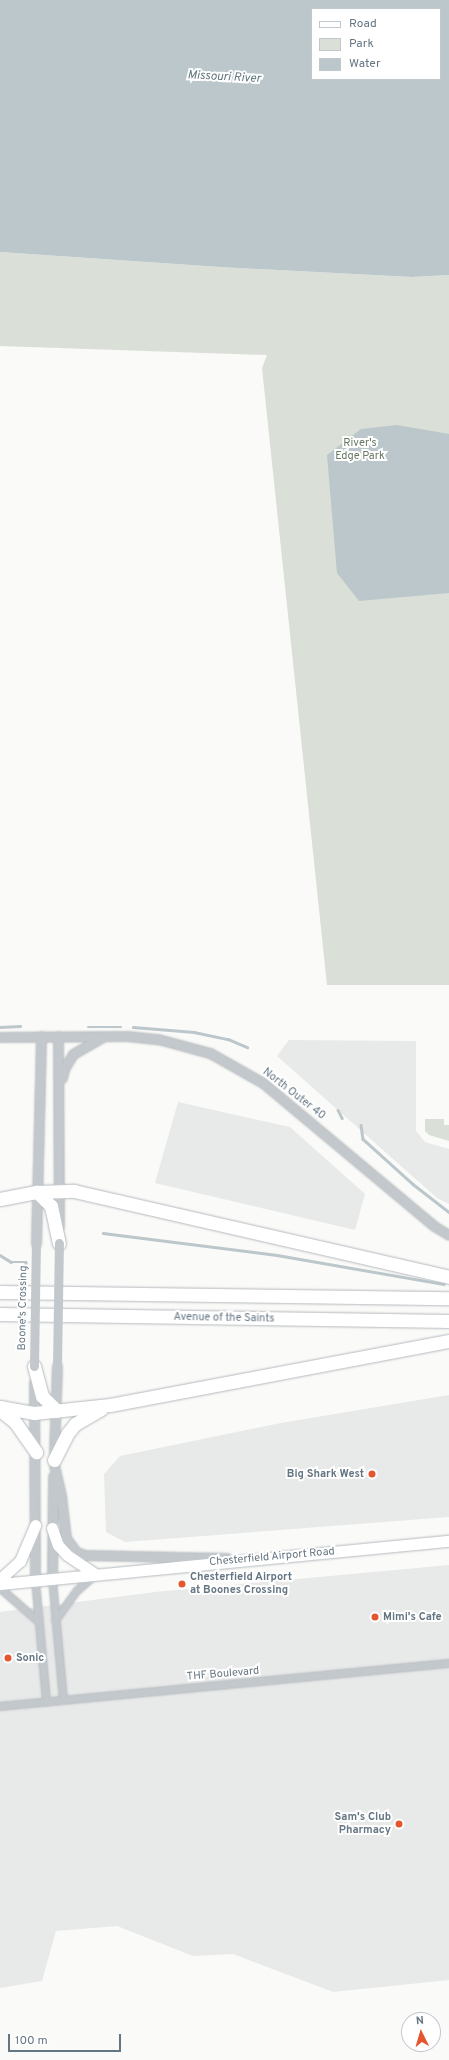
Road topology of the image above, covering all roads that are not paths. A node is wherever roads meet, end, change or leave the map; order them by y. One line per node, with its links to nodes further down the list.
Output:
1 (41, 1036): 2 (street, North Outer 40); 4 (street, North Outer 40); 7 (street, Boone's Crossing)
2 (58, 1036): 3 (street, North Outer 40); 5 (street)
3 (105, 1036): 5 (street); 9 (street, North Outer 40)
4 (0, 1037)
5 (59, 1092): 6 (street)
6 (60, 1191): 7 (highway); 10 (street); 11 (highway)
7 (37, 1192): 8 (highway); 10 (highway); 17 (street, Boone's Crossing, bridge)
8 (0, 1200)
9 (449, 1235)
10 (59, 1243): 20 (street, bridge)
11 (449, 1277)
12 (0, 1292): 13 (highway, Avenue of the Saints)
13 (449, 1298)
14 (0, 1314): 15 (highway, Avenue of the Saints)
15 (449, 1321)
16 (449, 1341): 18 (highway)
17 (34, 1366): 20 (highway); 21 (street, Boone's Crossing)
18 (110, 1405): 20 (highway); 23 (highway)
19 (0, 1409): 21 (highway); 22 (highway)
20 (57, 1411): 21 (highway); 23 (street)
21 (34, 1413): 22 (street, Boone's Crossing)
22 (36, 1452): 24 (street, Boone's Crossing)
23 (54, 1463): 25 (street); 27 (street)
24 (35, 1525): 30 (main road); 31 (street, Boone's Crossing)
25 (52, 1528): 28 (main road); 29 (street)
26 (449, 1541): 27 (main road, Chesterfield Airport Road)
27 (246, 1559): 28 (main road, Chesterfield Airport Road)
28 (95, 1574): 29 (main road, Chesterfield Airport Road); 34 (street)
29 (52, 1578): 31 (main road, Chesterfield Airport Road); 34 (street)
30 (0, 1579)
31 (35, 1580): 32 (main road, Chesterfield Airport Road); 35 (street)
32 (0, 1584)
33 (0, 1588): 35 (street)
34 (55, 1620): 37 (street)
35 (38, 1621): 38 (street)
36 (449, 1663): 37 (street, THF Boulevard)
37 (63, 1700): 38 (street, THF Boulevard)
38 (46, 1702): 39 (street, THF Boulevard)
39 (0, 1706)

